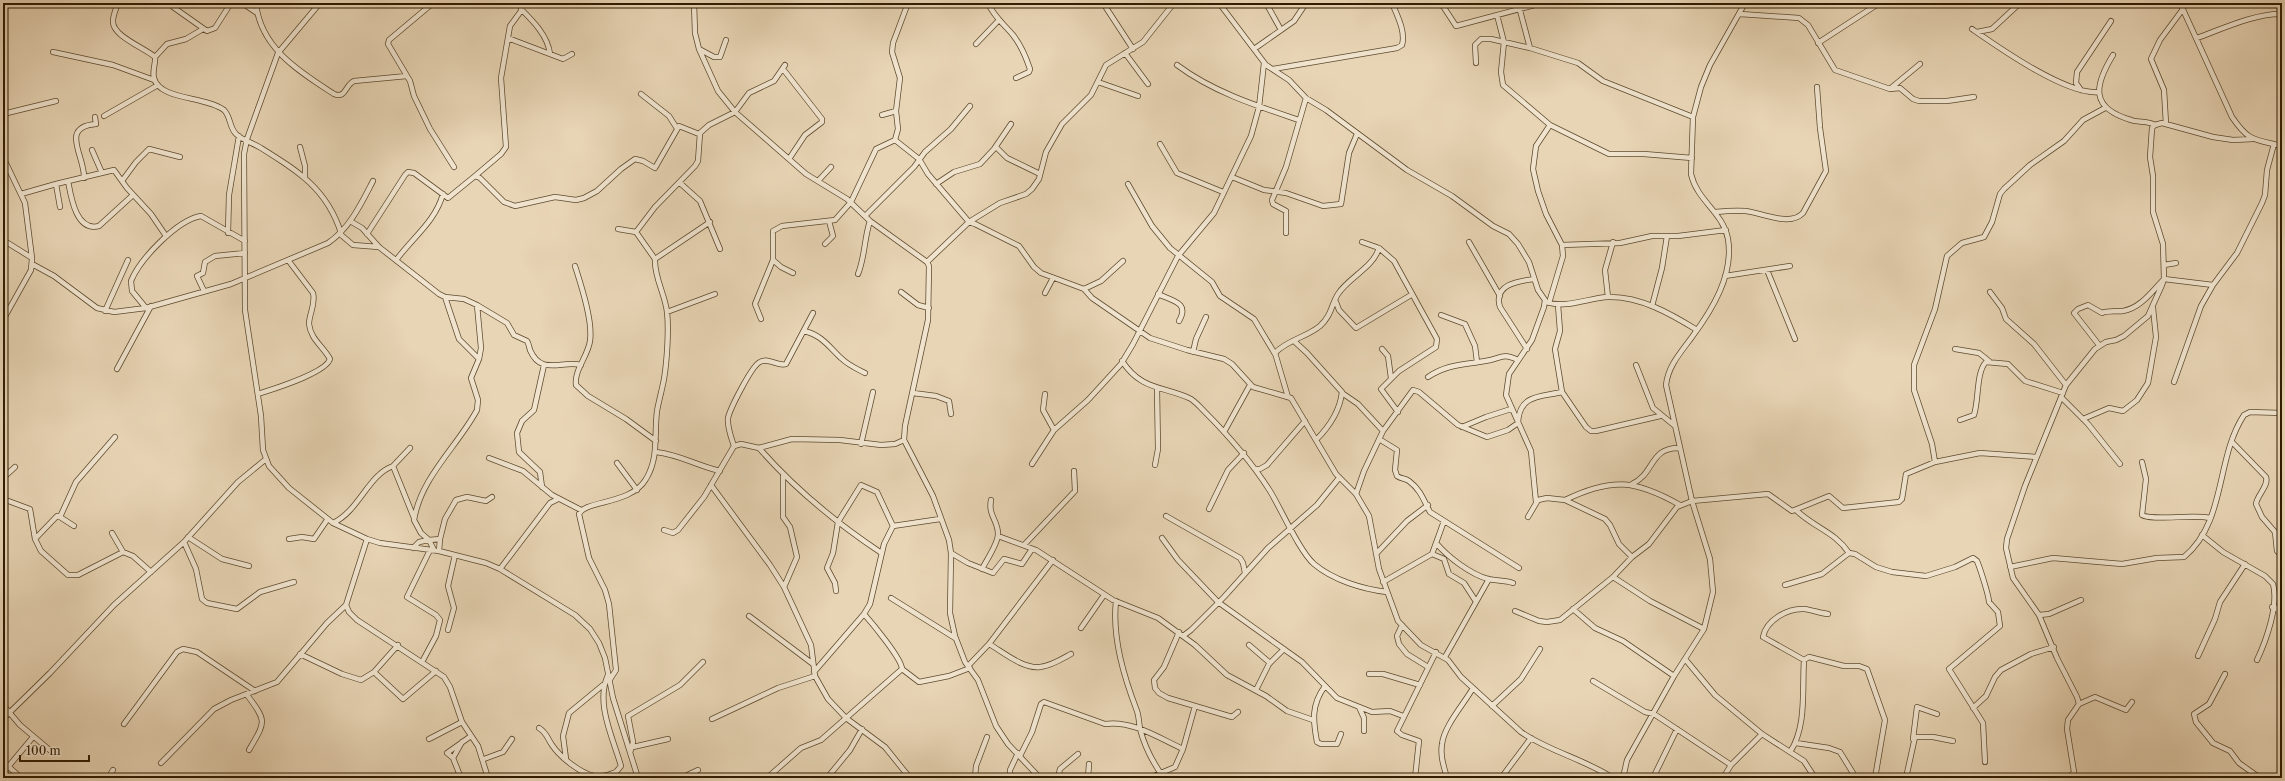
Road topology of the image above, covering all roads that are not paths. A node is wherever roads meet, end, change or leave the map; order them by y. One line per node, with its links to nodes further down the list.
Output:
1 (118, 3): 53 (street)
2 (231, 3): 33 (street)
3 (242, 3): 27 (street)
4 (256, 3): 27 (street)
5 (320, 3): 48 (street)
6 (433, 3): 59 (street)
7 (522, 3): 25 (street)
8 (694, 3): 45 (street)
9 (908, 3): 77 (street)
10 (988, 3): 31 (street)
11 (1103, 3): 46 (street)
12 (1174, 3): 46 (street)
13 (1219, 3): 43 (street)
14 (1266, 3): 35 (street)
15 (1306, 3): 35 (street)
16 (1392, 3): 58 (street)
17 (1441, 3): 30 (street)
18 (1542, 3): 23 (street)
19 (1745, 3): 28 (street)
20 (2020, 3): 36 (street)
21 (2180, 3): 26 (street)
22 (1878, 4): 41 (street)
23 (1519, 5): 30 (street); 44 (street)
24 (173, 7): 33 (street)
25 (521, 9): 37 (street); 50 (street)
26 (2183, 9): 38 (street); 86 (street)
27 (257, 13): 48 (street)
28 (1740, 14): 41 (street); 83 (street)
29 (2282, 14): 38 (street)
30 (1497, 15): 40 (street)
31 (998, 21): 42 (street); 60 (street)
32 (2111, 21): 67 (street)
33 (202, 29): 53 (street)
34 (1972, 29): 36 (street)
35 (1282, 30): 43 (street)
36 (1977, 32): 67 (street)
37 (508, 38): 50 (street); 111 (street)
38 (2197, 38): 94 (street)
39 (726, 40): 45 (street)
40 (1504, 42): 44 (street); 55 (street); 87 (street)
41 (1818, 43): 66 (street)
42 (976, 44)
43 (1254, 48): 54 (street)
44 (1530, 48): 83 (street)
45 (699, 49): 78 (street)
46 (1133, 49): 49 (street)
47 (53, 52): 61 (street)
48 (278, 53): 59 (street); 93 (street)
49 (1125, 53): 62 (street); 63 (street)
50 (550, 54): 51 (street)
51 (572, 54)
52 (2113, 55): 68 (street)
53 (155, 56): 61 (street)
54 (1264, 63): 58 (street); 75 (street)
55 (1476, 63)
56 (1920, 64): 66 (street)
57 (1177, 65): 75 (street)
58 (1273, 69): 72 (street)
59 (407, 76): 107 (street)
60 (1016, 78)
61 (154, 80): 64 (street)
62 (1098, 82): 70 (street); 110 (street)
63 (1148, 84)
64 (158, 85): 81 (street); 92 (street)
65 (1817, 87): 130 (street)
66 (1890, 89): 71 (street)
67 (2081, 90): 68 (street)
68 (2098, 92): 76 (street)
69 (641, 94): 89 (street)
70 (1138, 96)
71 (1974, 97)
72 (1306, 98): 84 (street); 91 (street)
73 (56, 101): 79 (street)
74 (970, 106): 106 (street)
75 (1259, 107): 84 (street); 113 (street)
76 (2105, 108): 88 (street); 272 (street)
77 (896, 110): 80 (street); 95 (street)
78 (735, 112): 90 (street); 105 (street); 105 (street)
79 (3, 114)
80 (882, 115)
81 (104, 116)
82 (95, 117): 114 (street)
83 (1693, 117): 104 (street)
84 (1299, 120): 123 (street)
85 (1011, 124): 100 (street)
86 (2166, 124): 88 (street); 94 (street)
87 (1550, 125): 104 (street); 152 (street)
88 (2155, 125): 168 (street)
89 (676, 127): 90 (street); 111 (street)
90 (699, 134): 119 (street)
91 (1357, 134): 123 (street); 177 (street)
92 (238, 136): 93 (street); 140 (street)
93 (247, 139): 112 (street); 147 (street)
94 (2253, 139): 97 (street)
95 (895, 140): 106 (street); 128 (street)
96 (1160, 144): 124 (street)
97 (2274, 144): 98 (street); 179 (street)
98 (2282, 146)
99 (300, 147): 112 (street)
100 (996, 147): 110 (street); 121 (street)
101 (92, 150): 109 (street)
102 (3, 157): 125 (street)
103 (180, 157): 116 (street)
104 (1692, 158): 130 (street)
105 (789, 159): 118 (street)
106 (919, 159): 121 (street); 131 (street)
107 (454, 167)
108 (831, 167): 118 (street)
109 (102, 173): 114 (street); 116 (street)
110 (1040, 174): 136 (street)
111 (475, 176): 126 (street)
112 (305, 177): 141 (street)
113 (1232, 177): 123 (street); 124 (street)
114 (84, 178): 115 (street)
115 (68, 181): 120 (street); 127 (street)
116 (122, 181): 127 (street)
117 (373, 181): 132 (street)
118 (818, 182): 128 (street)
119 (680, 183): 135 (street); 139 (street)
120 (56, 184): 125 (street); 129 (street)
121 (936, 184): 136 (street)
122 (1128, 184): 157 (street)
123 (1276, 191): 143 (street)
124 (1223, 192): 157 (street)
125 (21, 194): 158 (street)
126 (443, 194): 142 (street); 159 (street)
127 (133, 195): 144 (street)
128 (851, 202): 131 (street); 133 (street)
129 (60, 207)
130 (1715, 212): 138 (street)
131 (865, 216): 134 (street)
132 (350, 221): 141 (street); 142 (street)
133 (829, 221): 151 (street); 163 (street)
134 (870, 221): 165 (street); 173 (street)
135 (710, 222): 155 (street); 160 (street)
136 (969, 222): 165 (street); 176 (street)
137 (618, 229): 139 (street)
138 (1726, 230): 145 (street); 174 (street)
139 (636, 232): 160 (street)
140 (228, 233): 144 (street); 147 (street)
141 (341, 233): 153 (street); 162 (street)
142 (367, 234): 153 (street)
143 (1286, 234)
144 (166, 236): 196 (street)
145 (1667, 236): 150 (street); 195 (street)
146 (3, 240): 158 (street)
147 (245, 241): 156 (street)
148 (1362, 242): 154 (street)
149 (1469, 242): 188 (street)
150 (1613, 242): 152 (street); 190 (street)
151 (825, 244)
152 (1562, 244): 192 (street)
153 (379, 247): 159 (street)
154 (1379, 248): 187 (street); 191 (street)
155 (720, 249)
156 (245, 253): 175 (street); 181 (street)
157 (1178, 256): 186 (street); 217 (street)
158 (32, 258): 167 (street)
159 (397, 259): 189 (street)
160 (655, 259): 200 (street)
161 (128, 260): 199 (street)
162 (288, 260): 175 (street); 238 (street)
163 (773, 260): 172 (street); 204 (street)
164 (1123, 261): 180 (street)
165 (927, 262): 197 (street)
166 (2176, 263): 168 (street)
167 (32, 264): 199 (street); 205 (street)
168 (2164, 264): 178 (street)
169 (575, 266): 224 (street)
170 (1790, 266): 171 (street)
171 (1767, 270): 174 (street); 210 (street)
172 (793, 273)
173 (858, 274)
174 (1725, 276): 207 (street)
175 (245, 278): 181 (street); 238 (street)
176 (1053, 278): 180 (street); 184 (street)
177 (1534, 278): 188 (street); 192 (street)
178 (2164, 279): 179 (street); 198 (street); 212 (street)
179 (2213, 285): 230 (street)
180 (1084, 290): 209 (street)
181 (204, 292): 196 (street)
182 (901, 292): 197 (street)
183 (1990, 292): 232 (street)
184 (1045, 293)
185 (715, 294): 200 (street)
186 (1158, 294): 206 (street); 209 (street)
187 (1411, 295): 191 (street); 229 (street)
188 (1500, 296): 214 (street)
189 (445, 297): 193 (street); 218 (street)
190 (1608, 298): 194 (street); 195 (street)
191 (1336, 302): 211 (street)
192 (1547, 303): 194 (street); 214 (street)
193 (477, 305): 218 (street); 223 (street)
194 (1558, 305): 235 (street)
195 (1652, 306): 207 (street)
196 (149, 307): 199 (street); 226 (street)
197 (929, 308): 236 (street)
198 (2153, 308): 212 (street); 247 (street)
199 (105, 311)
200 (667, 312): 260 (street)
201 (813, 313): 208 (street)
202 (1442, 315): 222 (street)
203 (1206, 317): 216 (street)
204 (761, 319)
205 (3, 320)
206 (1179, 321)
207 (1697, 330): 251 (street)
208 (804, 331): 227 (street); 263 (street)
209 (1139, 332): 216 (street); 221 (street)
210 (1795, 339)
211 (1294, 342): 217 (street); 237 (street)
212 (2099, 345): 232 (street)
213 (1382, 349): 229 (street)
214 (1527, 349): 219 (street)
215 (1956, 349): 220 (street)
216 (1193, 352): 231 (street)
217 (1275, 354): 241 (street)
218 (479, 358): 309 (street)
219 (1518, 360): 222 (street); 242 (street)
220 (1989, 361): 240 (street); 248 (street)
221 (1122, 362): 233 (street); 253 (street)
222 (1477, 362): 228 (street)
223 (544, 365): 224 (street); 288 (street)
224 (581, 365): 260 (street)
225 (1636, 365): 246 (street)
226 (117, 369)
227 (866, 373)
228 (1428, 377)
229 (1391, 378): 243 (street)
230 (2174, 382)
231 (1250, 385): 241 (street); 255 (street)
232 (2066, 385): 240 (street)
233 (1157, 389): 255 (street); 277 (street)
234 (873, 392): 262 (street)
235 (1562, 392): 246 (street); 250 (street)
236 (913, 393): 245 (street); 258 (street)
237 (1342, 393): 254 (street); 259 (street)
238 (258, 394): 271 (street)
239 (1045, 394): 253 (street)
240 (2062, 396): 247 (street); 269 (street)
241 (1288, 397): 249 (street)
242 (1511, 409): 250 (street); 252 (street)
243 (1398, 412): 252 (street); 254 (street)
244 (2282, 413): 261 (street)
245 (951, 414)
246 (1660, 416): 251 (street)
247 (2082, 419): 276 (street)
248 (1960, 420)
249 (1305, 421): 259 (street); 280 (street)
250 (1518, 423): 252 (street); 297 (street)
251 (1675, 426): 266 (street)
252 (1462, 427)
253 (1054, 430): 275 (street)
254 (1382, 431): 257 (street)
255 (1224, 432): 268 (street)
256 (115, 437): 303 (street)
257 (1379, 439): 290 (street); 298 (street)
258 (904, 440): 262 (street); 306 (street)
259 (1316, 440): 285 (street)
260 (656, 441): 267 (street)
261 (2232, 442): 307 (street); 340 (street)
262 (862, 444): 265 (street)
263 (734, 446): 265 (street); 281 (street)
264 (410, 448): 278 (street)
265 (759, 448): 283 (street)
266 (1680, 448): 286 (street); 296 (street)
267 (656, 452): 281 (street); 289 (street)
268 (1244, 454): 280 (street); 300 (street)
269 (2036, 457): 272 (street); 345 (street)
270 (489, 458): 288 (street)
271 (266, 459): 308 (street); 318 (street)
272 (1935, 462): 302 (street)
273 (2142, 462): 307 (street)
274 (617, 463): 289 (street)
275 (1032, 464)
276 (2120, 464)
277 (1155, 465)
278 (393, 466): 309 (street); 312 (street)
279 (15, 467): 284 (street)
280 (1255, 469): 315 (street)
281 (720, 471): 287 (street)
282 (1074, 472): 329 (street)
283 (783, 476): 311 (street); 357 (street)
284 (3, 478)
285 (1339, 478): 290 (street); 315 (street)
286 (1632, 484): 295 (street); 299 (street)
287 (711, 485): 316 (street); 357 (street)
288 (542, 487): 293 (street)
289 (638, 490): 301 (street)
290 (1356, 494): 337 (street)
291 (492, 497): 325 (street)
292 (3, 499): 322 (street)
293 (558, 499): 301 (street); 347 (street)
294 (991, 500): 319 (street)
295 (1565, 500): 297 (street); 341 (street)
296 (1692, 501): 299 (street); 302 (street); 377 (street)
297 (1536, 502): 305 (street)
298 (1428, 505): 310 (street); 337 (street)
299 (1680, 505): 341 (street)
300 (1209, 509)
301 (581, 510): 410 (street)
302 (1797, 511): 336 (street)
303 (60, 516): 313 (street); 322 (street)
304 (1166, 516): 350 (street)
305 (1528, 517)
306 (940, 518): 314 (street); 335 (street)
307 (2210, 518): 320 (street)
308 (327, 520): 312 (street); 323 (street)
309 (414, 520): 326 (street)
310 (1444, 521): 328 (street); 346 (street)
311 (838, 522): 314 (street); 334 (street); 358 (street)
312 (333, 523): 324 (street)
313 (74, 526)
314 (893, 526): 371 (street)
315 (1290, 527): 350 (street); 359 (street)
316 (664, 530)
317 (112, 533): 333 (street)
318 (188, 536): 327 (street); 344 (street)
319 (998, 536): 329 (street); 348 (street)
320 (2202, 536): 343 (street); 345 (street)
321 (1162, 538): 365 (street)
322 (34, 539): 333 (street)
323 (289, 539)
324 (367, 539): 330 (street); 366 (street)
325 (440, 539): 326 (street); 332 (street)
326 (428, 540): 330 (street); 332 (street)
327 (184, 542): 349 (street); 353 (street)
328 (1436, 543): 338 (street); 352 (street)
329 (1024, 545): 331 (street)
330 (413, 548): 332 (street)
331 (1032, 549): 342 (street); 348 (street)
332 (434, 550): 339 (street); 395 (street)
333 (123, 552): 349 (street)
334 (880, 552)
335 (951, 553): 348 (street); 380 (street)
336 (1848, 553): 356 (street); 424 (street)
337 (1376, 554): 354 (street)
338 (1432, 554): 354 (street); 362 (street)
339 (455, 555): 347 (street); 378 (street)
340 (2282, 556)
341 (1632, 557): 351 (street)
342 (1053, 560): 360 (street); 381 (street)
343 (2245, 564): 367 (street); 390 (street)
344 (249, 566)
345 (2010, 567): 374 (street)
346 (1519, 568)
347 (500, 569): 407 (street)
348 (982, 569)
349 (151, 572): 425 (street)
350 (1245, 573): 365 (street)
351 (1613, 577): 368 (street); 377 (street)
352 (1489, 579): 355 (street); 362 (street)
353 (294, 582)
354 (1383, 582): 359 (street)
355 (1513, 583)
356 (1785, 585)
357 (784, 588): 398 (street)
358 (836, 591)
359 (1387, 592): 375 (street)
360 (1104, 594): 364 (street); 376 (street)
361 (891, 598): 380 (street)
362 (1475, 600): 391 (street)
363 (2081, 600): 374 (street)
364 (1116, 602): 379 (street); 438 (street)
365 (1218, 602): 379 (street); 385 (street)
366 (346, 605): 382 (street); 388 (street)
367 (2272, 607): 369 (street); 394 (street)
368 (1573, 609): 370 (street); 408 (street)
369 (2282, 609)
370 (1515, 611)
371 (864, 614): 401 (street); 404 (street)
372 (1828, 614): 393 (street)
373 (749, 616): 398 (street)
374 (2039, 616): 384 (street)
375 (1402, 626): 387 (street); 400 (street)
376 (1081, 628)
377 (1704, 629): 392 (street)
378 (448, 630)
379 (1181, 634): 415 (street); 421 (street)
380 (956, 638): 399 (street)
381 (990, 644): 389 (street); 399 (street)
382 (398, 645): 395 (street); 403 (street)
383 (1249, 645): 397 (street)
384 (2054, 647): 419 (street); 424 (street)
385 (1284, 649): 397 (street); 413 (street)
386 (1540, 649): 422 (street)
387 (1436, 652): 391 (street); 400 (street)
388 (300, 654): 403 (street); 416 (street)
389 (1071, 654)
390 (2198, 656)
391 (1445, 657): 414 (street)
392 (1685, 659): 408 (street); 442 (street)
393 (1804, 660): 453 (street); 502 (street)
394 (2257, 660)
395 (422, 662): 402 (street)
396 (703, 662): 454 (street)
397 (1270, 663): 415 (street)
398 (813, 664): 404 (street)
399 (969, 667): 401 (street); 460 (street)
400 (1428, 667): 412 (street)
401 (902, 669): 430 (street)
402 (436, 671): 403 (street); 434 (street)
403 (374, 672)
404 (815, 674): 430 (street); 432 (street)
405 (1369, 674): 412 (street)
406 (2225, 674): 505 (street)
407 (608, 675): 410 (street); 411 (street)
408 (1674, 676): 427 (street)
409 (1594, 680): 427 (street)
410 (610, 681): 459 (street)
411 (604, 685): 464 (street); 464 (street)
412 (1420, 685): 429 (street)
413 (1325, 686): 423 (street); 433 (street)
414 (1473, 688): 422 (street); 494 (street)
415 (1256, 690): 433 (street)
416 (255, 691): 417 (street); 435 (street)
417 (247, 695): 456 (street); 466 (street)
418 (2132, 702): 419 (street)
419 (2079, 704): 474 (street)
420 (3, 705): 425 (street)
421 (1195, 706): 426 (street); 455 (street)
422 (1492, 706): 446 (street)
423 (1359, 707): 429 (street); 440 (street)
424 (1972, 708): 465 (street)
425 (9, 711): 431 (street); 443 (street)
426 (1238, 712)
427 (1654, 714): 439 (street); 497 (street)
428 (1937, 714): 447 (street)
429 (1404, 716): 493 (street)
430 (846, 718): 437 (street); 482 (street)
431 (3, 719)
432 (712, 719)
433 (1313, 720): 441 (street)
434 (462, 722): 444 (street); 448 (street)
435 (124, 724)
436 (539, 728): 464 (street)
437 (862, 729): 483 (street); 484 (street)
438 (1140, 729): 455 (street); 460 (street); 472 (street)
439 (1677, 729): 468 (street); 498 (street)
440 (1364, 731)
441 (1341, 734)
442 (1762, 734): 458 (street); 468 (street)
443 (33, 736): 457 (street); 469 (street)
444 (471, 736): 452 (street); 463 (street)
445 (987, 737): 485 (street)
446 (1531, 738): 495 (street); 496 (street)
447 (1913, 738): 451 (street); 503 (street)
448 (429, 739)
449 (512, 739): 463 (street)
450 (668, 739): 454 (street)
451 (1952, 741)
452 (462, 742): 462 (street); 462 (street)
453 (1796, 743): 458 (street); 501 (street)
454 (633, 747): 459 (street)
455 (1184, 749): 472 (street)
456 (249, 750)
457 (52, 752)
458 (1790, 752): 500 (street)
459 (630, 753): 480 (street)
460 (1019, 754): 486 (street); 487 (street)
461 (1078, 754): 488 (street)
462 (453, 758): 478 (street)
463 (484, 759): 479 (street)
464 (566, 759)
465 (1985, 762)
466 (161, 763)
467 (1089, 764): 489 (street)
468 (1731, 765): 499 (street)
469 (8, 766): 473 (street); 476 (street)
470 (113, 770): 477 (street)
471 (698, 770): 481 (street)
472 (1160, 772): 490 (street); 491 (street)
473 (3, 773)
474 (2075, 775): 504 (street)
475 (1369, 776): 492 (street)
476 (21, 778)
477 (108, 778)
478 (461, 778)
479 (488, 778)
480 (638, 778)
481 (681, 778)
482 (767, 778)
483 (826, 778)
484 (910, 778)
485 (975, 778)
486 (1010, 778)
487 (1040, 778)
488 (1058, 778)
489 (1088, 778)
490 (1149, 778)
491 (1164, 778)
492 (1375, 778)
493 (1415, 778)
494 (1447, 778)
495 (1501, 778)
496 (1613, 778)
497 (1622, 778)
498 (1653, 778)
499 (1724, 778)
500 (1815, 778)
501 (1856, 778)
502 (1875, 778)
503 (1906, 778)
504 (2066, 778)
505 (2260, 778)

